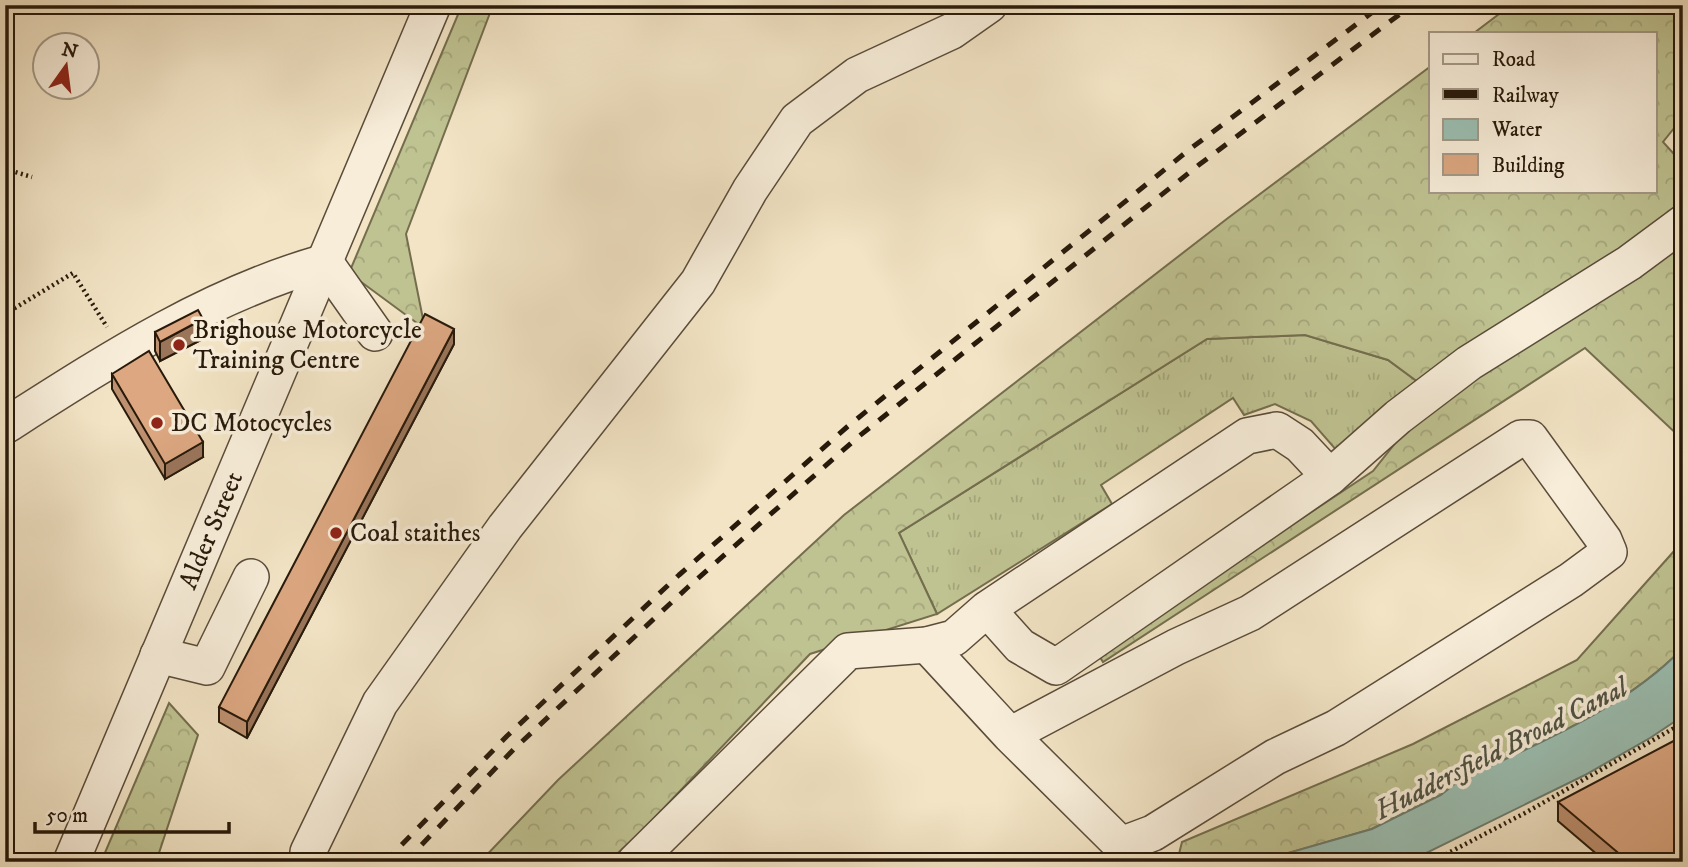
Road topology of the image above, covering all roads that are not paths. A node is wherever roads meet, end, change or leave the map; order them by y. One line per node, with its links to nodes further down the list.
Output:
1 (433, 5): 4 (street, Alder Street)
2 (989, 5): 13 (street)
3 (1683, 223): 7 (street)
4 (325, 262): 5 (street); 6 (street); 11 (street, Alder Street)
5 (375, 333)
6 (5, 426)
7 (1330, 477): 9 (street); 9 (street)
8 (251, 577): 11 (street)
9 (987, 609): 10 (street)
10 (927, 645): 12 (street); 15 (street)
11 (159, 655): 14 (street, Alder Street)
12 (1010, 735): 12 (street)
13 (308, 852)
14 (71, 862)
15 (635, 862)

